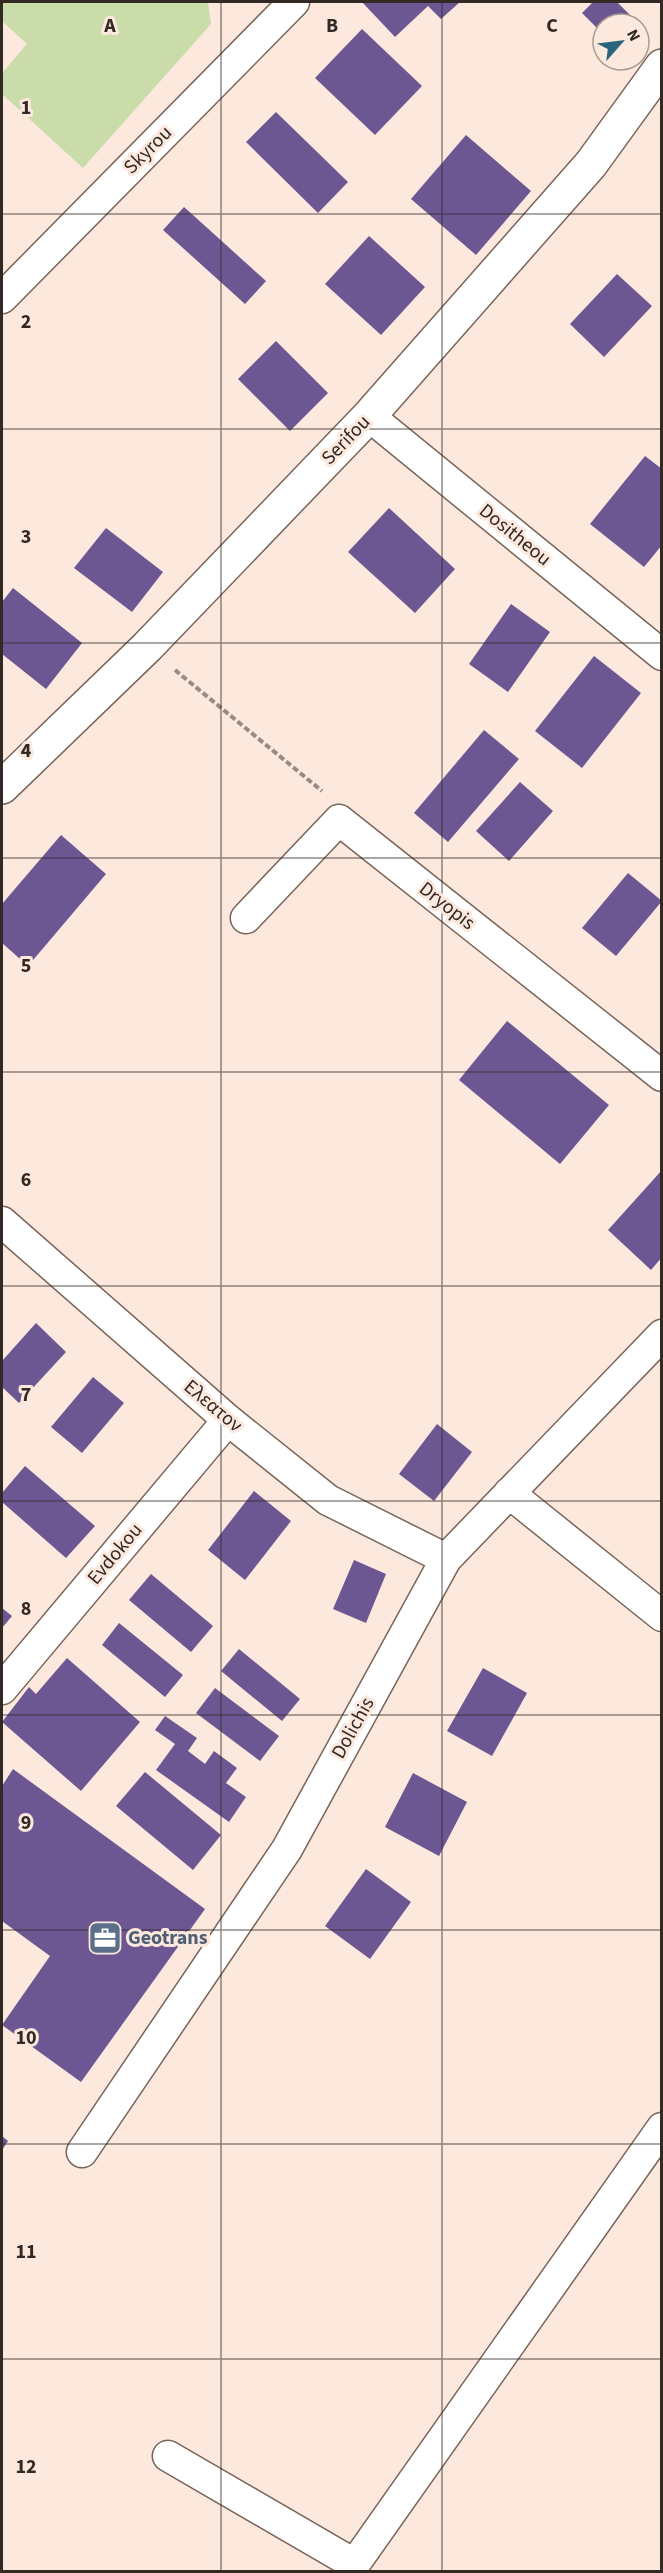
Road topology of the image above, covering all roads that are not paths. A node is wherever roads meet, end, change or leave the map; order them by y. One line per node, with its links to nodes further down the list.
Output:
1 (294, 2): 3 (street, Skyrou)
2 (662, 66): 4 (street, Serifou)
3 (2, 298)
4 (369, 416): 5 (street, Dositheou); 6 (street, Serifou)
5 (662, 655)
6 (2, 787)
7 (246, 918): 8 (street, Dryopis)
8 (662, 1076)
9 (2, 1222): 11 (street, Ελεατον)
10 (662, 1335): 12 (street, Dolichis)
11 (228, 1420): 13 (street, Ελεατον); 15 (street, Evdokou)
12 (509, 1493): 13 (street, Dolichis); 14 (street)
13 (446, 1559): 17 (street, Dolichis)
14 (662, 1616)
15 (2, 1689)
16 (662, 2128): 19 (street)
17 (82, 2151)
18 (168, 2456): 19 (street)
19 (352, 2568)

